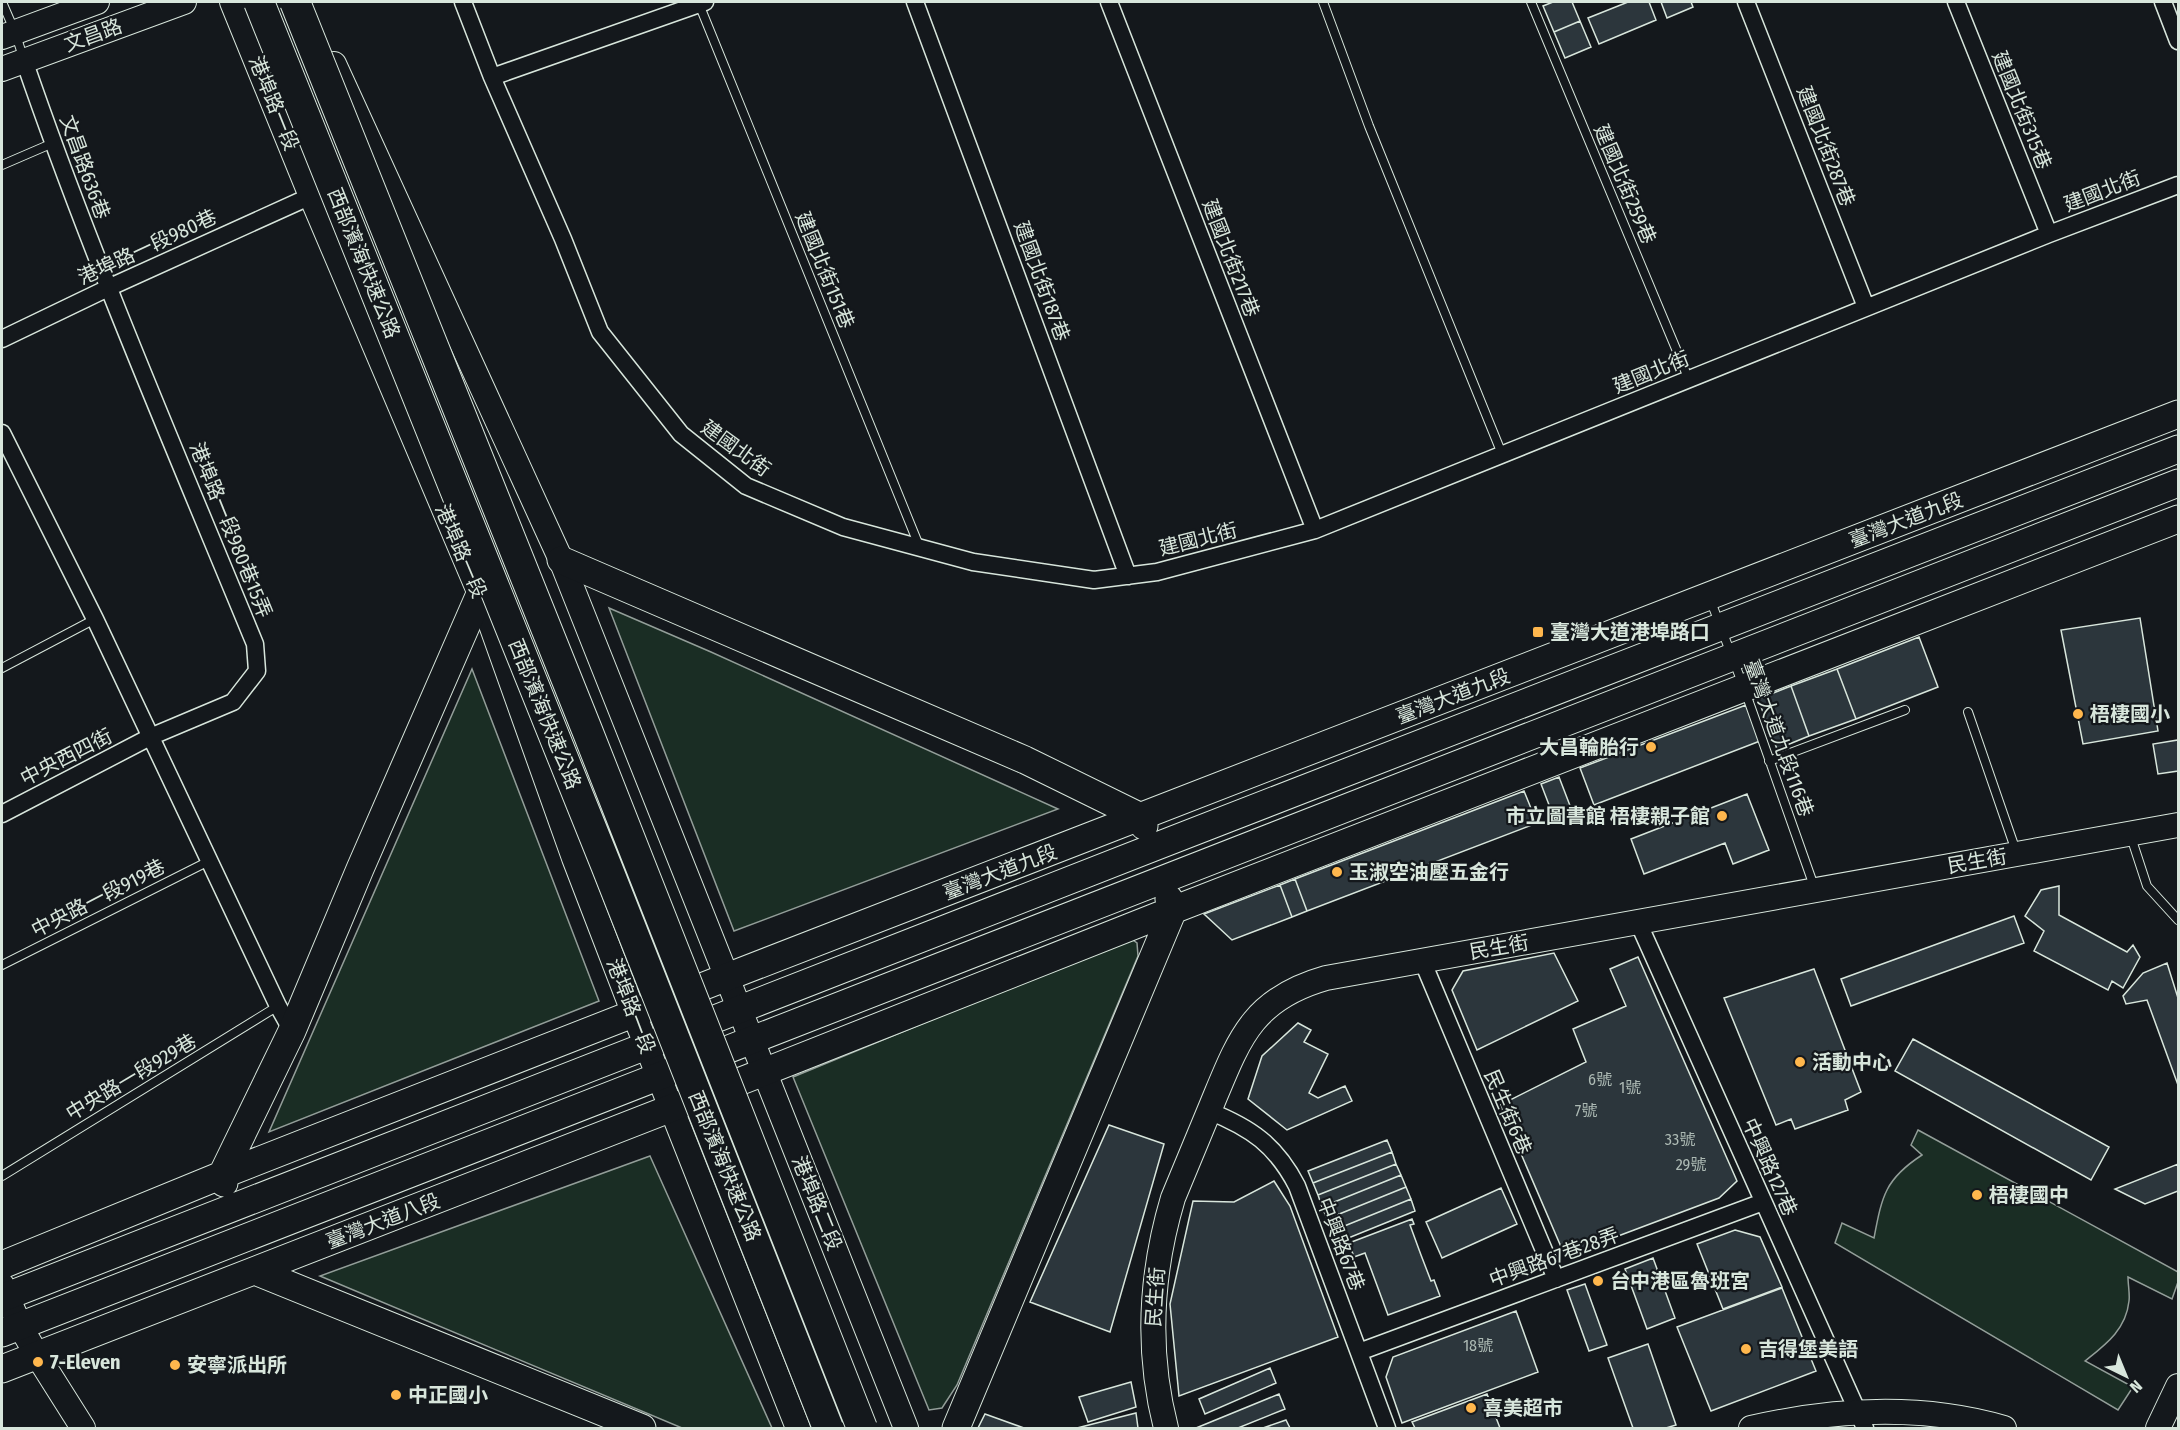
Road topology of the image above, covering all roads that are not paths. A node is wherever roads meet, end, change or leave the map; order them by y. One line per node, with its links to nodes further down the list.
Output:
1 (2, 2): 17 (lane)
2 (97, 2): 17 (street, 文昌路)
3 (184, 2): 19 (street, 文昌路)
4 (232, 2): 25 (street, 港埠路一段)
5 (259, 2): 94 (highway, 西部濱海快速公路, bridge)
6 (295, 2): 95 (highway, 西部濱海快速公路, bridge)
7 (306, 2): 39 (street)
8 (463, 2): 21 (street, 建國北街)
9 (915, 2): 40 (street, 建國北街187巷)
10 (1109, 2): 37 (street, 建國北街217巷)
11 (1323, 2): 34 (lane)
12 (1531, 2): 30 (lane, 建國北街259巷)
13 (1746, 2): 28 (street, 建國北街287巷)
14 (1956, 2): 26 (street, 建國北街315巷)
15 (2163, 2): 18 (street)
16 (702, 3): 21 (street); 38 (lane, 建國北街151巷)
17 (8, 35): 19 (lane)
18 (2178, 41)
19 (24, 60): 20 (street, 文昌路); 22 (street, 文昌路636巷)
20 (2, 69)
21 (492, 77): 38 (street, 建國北街)
22 (53, 143): 23 (lane); 27 (street, 文昌路636巷)
23 (2, 165)
24 (2178, 185): 26 (street, 建國北街)
25 (311, 196): 27 (street, 港埠路一段980巷); 41 (street, 港埠路一段)
26 (2049, 234): 28 (street, 建國北街)
27 (108, 288): 29 (street, 港埠路一段980巷); 50 (street, 港埠路一段980巷15弄)
28 (1866, 307): 30 (street, 建國北街)
29 (2, 339)
30 (1689, 380): 34 (street, 建國北街)
31 (2178, 414): 42 (main road, 臺灣大道九段)
32 (3, 442): 43 (street)
33 (2178, 449): 44 (main road, 臺灣大道九段)
34 (1502, 454): 37 (street, 建國北街)
35 (2178, 483): 45 (main road)
36 (2178, 519): 47 (main road)
37 (1315, 530): 40 (street, 建國北街)
38 (921, 549): 40 (street, 建國北街)
39 (561, 560): 53 (main road); 66 (street)
40 (1128, 576)
41 (480, 594): 69 (street, 港埠路一段); 70 (main road)
42 (1709, 596): 44 (lane, 臺灣大道九段116巷); 53 (main road, 臺灣大道九段)
43 (95, 619): 46 (lane); 50 (street)
44 (1721, 627): 45 (lane, 臺灣大道九段116巷); 56 (main road, 臺灣大道九段)
45 (1732, 657): 47 (lane, 臺灣大道九段116巷); 59 (main road)
46 (2, 668)
47 (1744, 688): 51 (lane, 臺灣大道九段116巷); 61 (main road)
48 (1905, 710): 51 (lane)
49 (1968, 712): 57 (lane)
50 (150, 737): 52 (street, 中央西四街); 58 (street)
51 (1769, 761): 60 (lane, 臺灣大道九段116巷)
52 (2, 814)
53 (1141, 817): 56 (main road); 66 (main road, 臺灣大道九段)
54 (2178, 825): 55 (street, 民生街)
55 (2130, 834): 57 (street, 民生街); 62 (lane)
56 (1152, 848): 59 (main road); 68 (main road, 臺灣大道九段)
57 (2017, 854): 60 (street, 民生街)
58 (209, 861): 65 (lane, 中央路一段919巷); 67 (street)
59 (1162, 879): 61 (main road); 71 (main road)
60 (1816, 891): 63 (street, 民生街)
61 (1173, 910): 73 (main road); 97 (main road)
62 (2178, 920)
63 (1638, 922): 64 (street, 民生街); 79 (street, 中興路127巷)
64 (1422, 960): 76 (street, 民生街); 83 (street, 民生街6巷)
65 (2, 965)
66 (727, 977): 68 (street, 港埠路二段); 69 (main road)
67 (278, 1006): 70 (street); 78 (lane, 中央路一段929巷)
68 (740, 1009): 71 (street, 港埠路二段); 72 (main road)
69 (633, 1014): 72 (street, 港埠路一段); 77 (main road)
70 (292, 1031): 77 (main road)
71 (752, 1040): 73 (street, 港埠路二段); 74 (main road, 臺灣大道八段)
72 (646, 1046): 74 (street, 港埠路一段); 80 (main road)
73 (764, 1072): 75 (main road, 臺灣大道八段); 96 (street, 港埠路二段)
74 (658, 1077): 75 (street, 港埠路一段); 85 (main road, 臺灣大道八段)
75 (671, 1108): 82 (main road, 臺灣大道八段); 93 (street)
76 (1209, 1111): 86 (street, 中興路67巷); 98 (street, 民生街)
77 (222, 1175): 80 (main road); 81 (main road)
78 (2, 1176)
79 (1763, 1202): 83 (street, 中興路67巷28弄); 90 (street, 中興路127巷)
80 (232, 1208): 84 (main road)
81 (2, 1265)
82 (255, 1271): 87 (main road, 臺灣大道八段); 92 (main road)
83 (1556, 1279): 86 (street, 中興路67巷28弄)
84 (3, 1293): 85 (street)
85 (11, 1329): 87 (street)
86 (1359, 1352): 99 (street, 中興路67巷)
87 (37, 1355): 88 (main road, 臺灣大道八段); 91 (street)
88 (2, 1369)
89 (2178, 1386): 102 (street)
90 (1861, 1420): 100 (street); 101 (street)
91 (83, 1428)
92 (642, 1428)
93 (798, 1428)
94 (828, 1428)
95 (862, 1428)
96 (906, 1428)
97 (956, 1428)
98 (1166, 1428)
99 (1387, 1428)
100 (1751, 1428)
101 (2004, 1428)
102 (2158, 1428)

